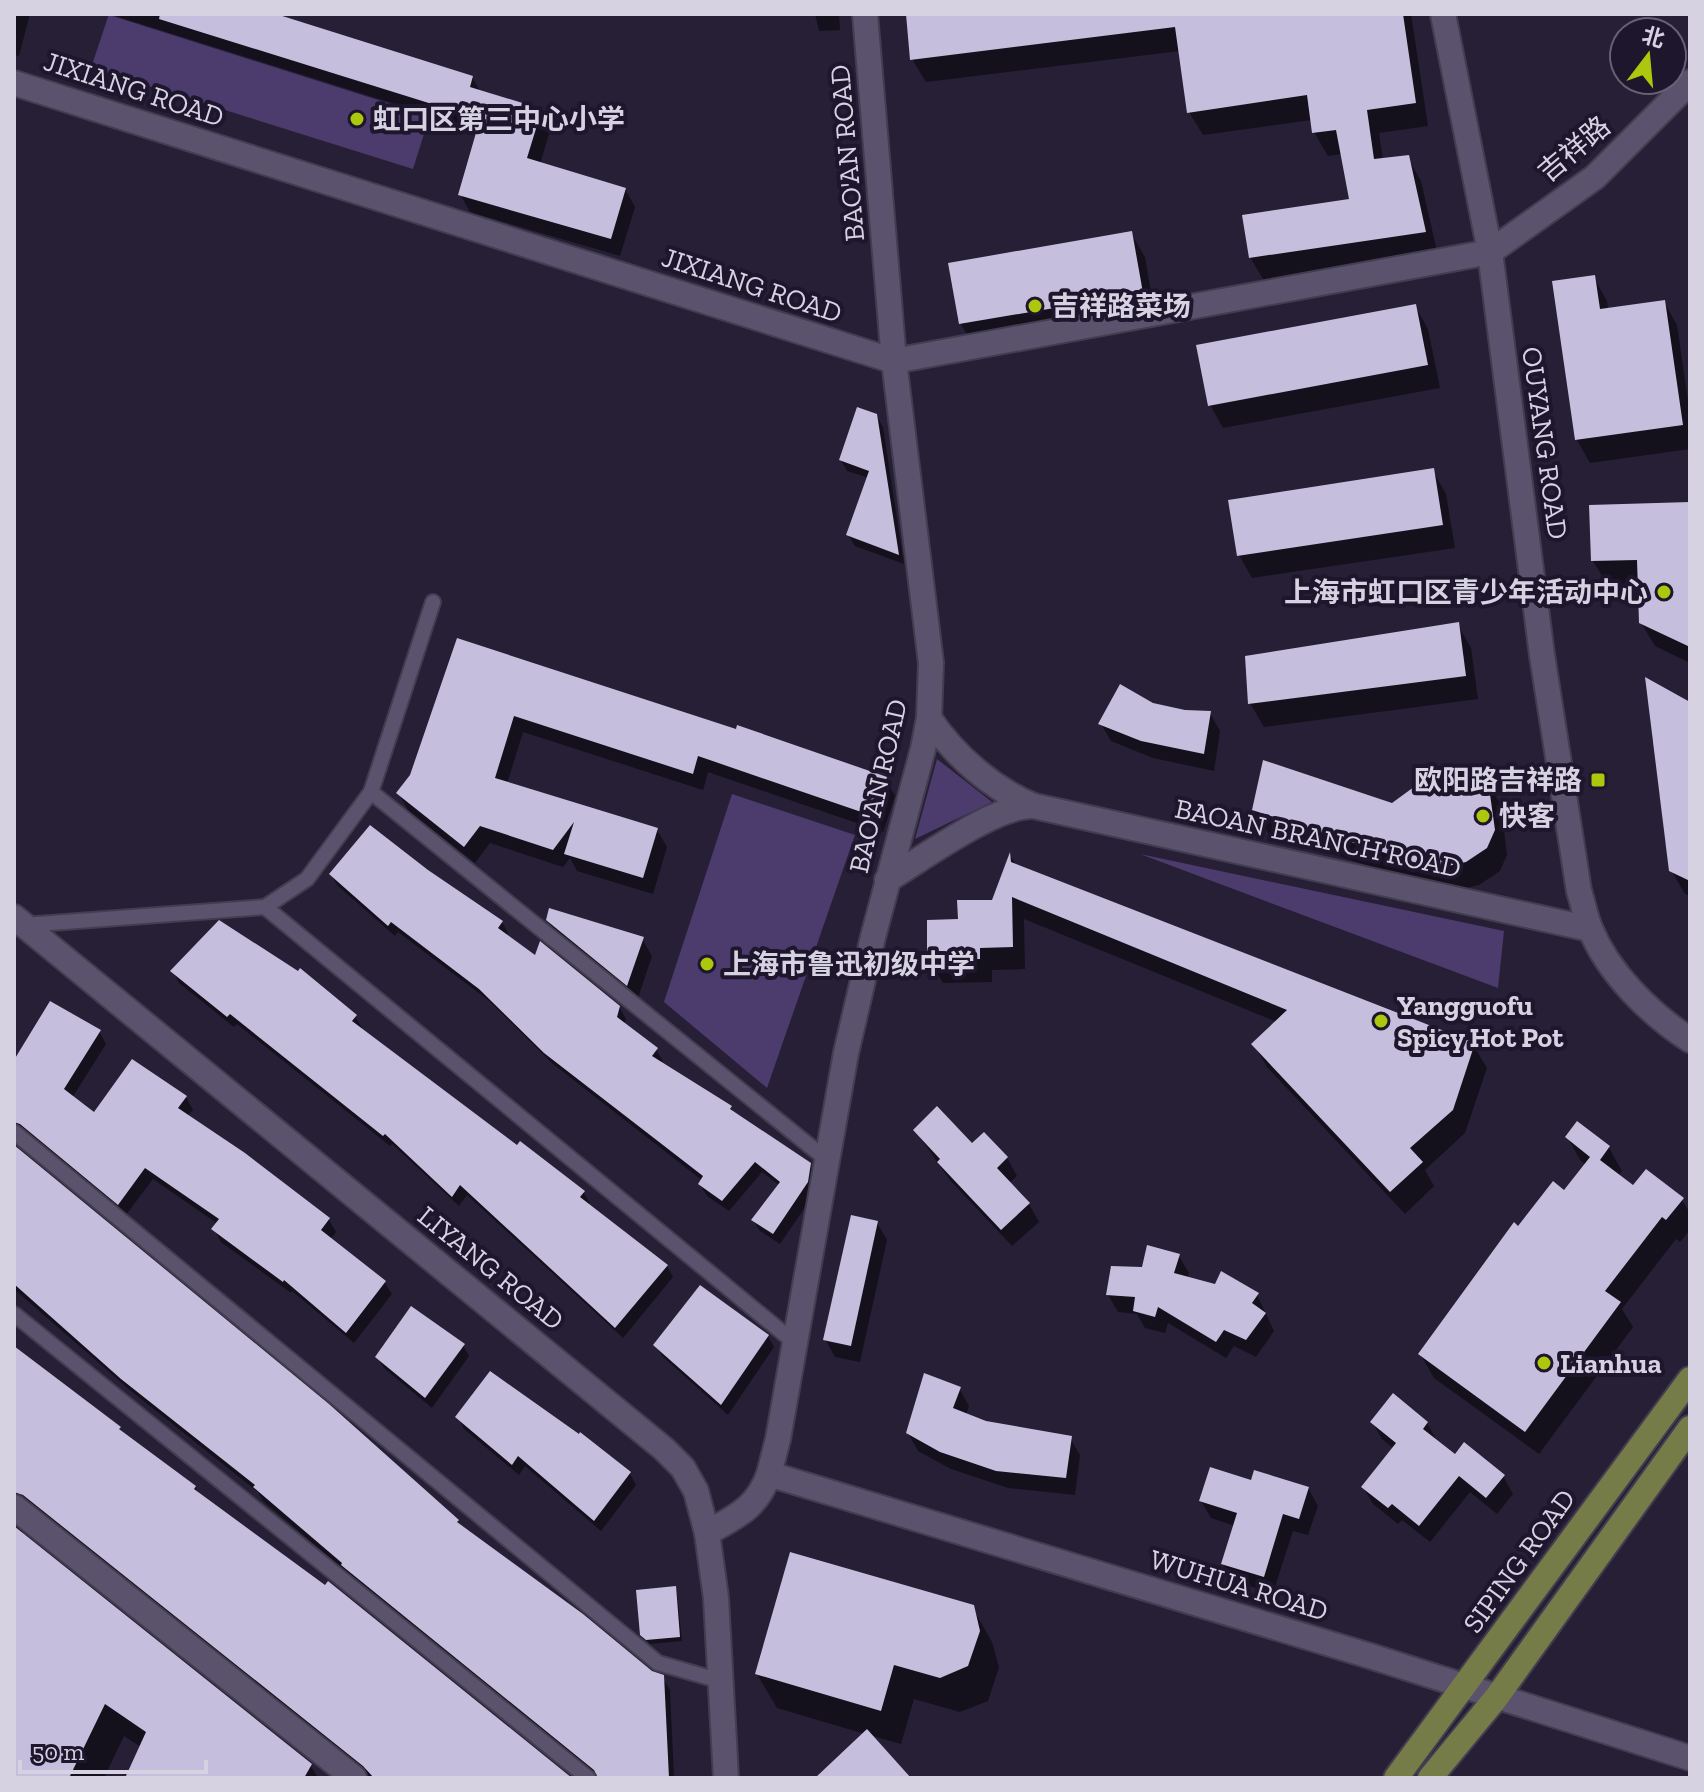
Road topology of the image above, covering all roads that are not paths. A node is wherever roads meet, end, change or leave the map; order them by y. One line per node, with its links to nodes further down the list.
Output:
1 (865, 14): 6 (street, BAO'AN ROAD)
2 (1443, 14): 5 (street, OUYANG ROAD)
3 (1690, 82): 5 (street, 吉祥路)
4 (14, 83): 6 (street, JIXIANG ROAD)
5 (1490, 252): 6 (street, JIXIANG ROAD); 14 (street, OUYANG ROAD)
6 (894, 361): 8 (street, BAO'AN ROAD)
7 (433, 602): 9 (lane)
8 (929, 718): 10 (street, BAOAN BRANCH ROAD); 11 (street, BAO'AN ROAD)
9 (371, 792): 12 (lane); 17 (lane)
10 (1034, 806): 11 (street, BAOAN BRANCH ROAD); 14 (street, BAOAN BRANCH ROAD)
11 (887, 880): 17 (street, BAO'AN ROAD)
12 (265, 907): 13 (lane); 19 (lane)
13 (19, 921): 24 (street, LIYANG ROAD)
14 (1590, 929): 15 (street, OUYANG ROAD)
15 (1690, 1040)
16 (14, 1132): 25 (lane)
17 (826, 1159): 19 (street, BAO'AN ROAD)
18 (14, 1314): 30 (lane)
19 (794, 1342): 22 (street, BAO'AN ROAD)
20 (1690, 1379): 26 (main road, SIPING ROAD)
21 (1690, 1428): 27 (main road)
22 (769, 1474): 24 (street, BAO'AN ROAD); 26 (street, WUHUA ROAD)
23 (14, 1507): 29 (street)
24 (707, 1533): 25 (street, LIYANG ROAD)
25 (721, 1681): 31 (street, LIYANG ROAD)
26 (1465, 1686): 27 (street, WUHUA ROAD); 32 (main road, SIPING ROAD)
27 (1496, 1698): 28 (street, WUHUA ROAD); 33 (main road)
28 (1690, 1758)
29 (354, 1778)
30 (588, 1778)
31 (726, 1778)
32 (1396, 1778)
33 (1430, 1778)

